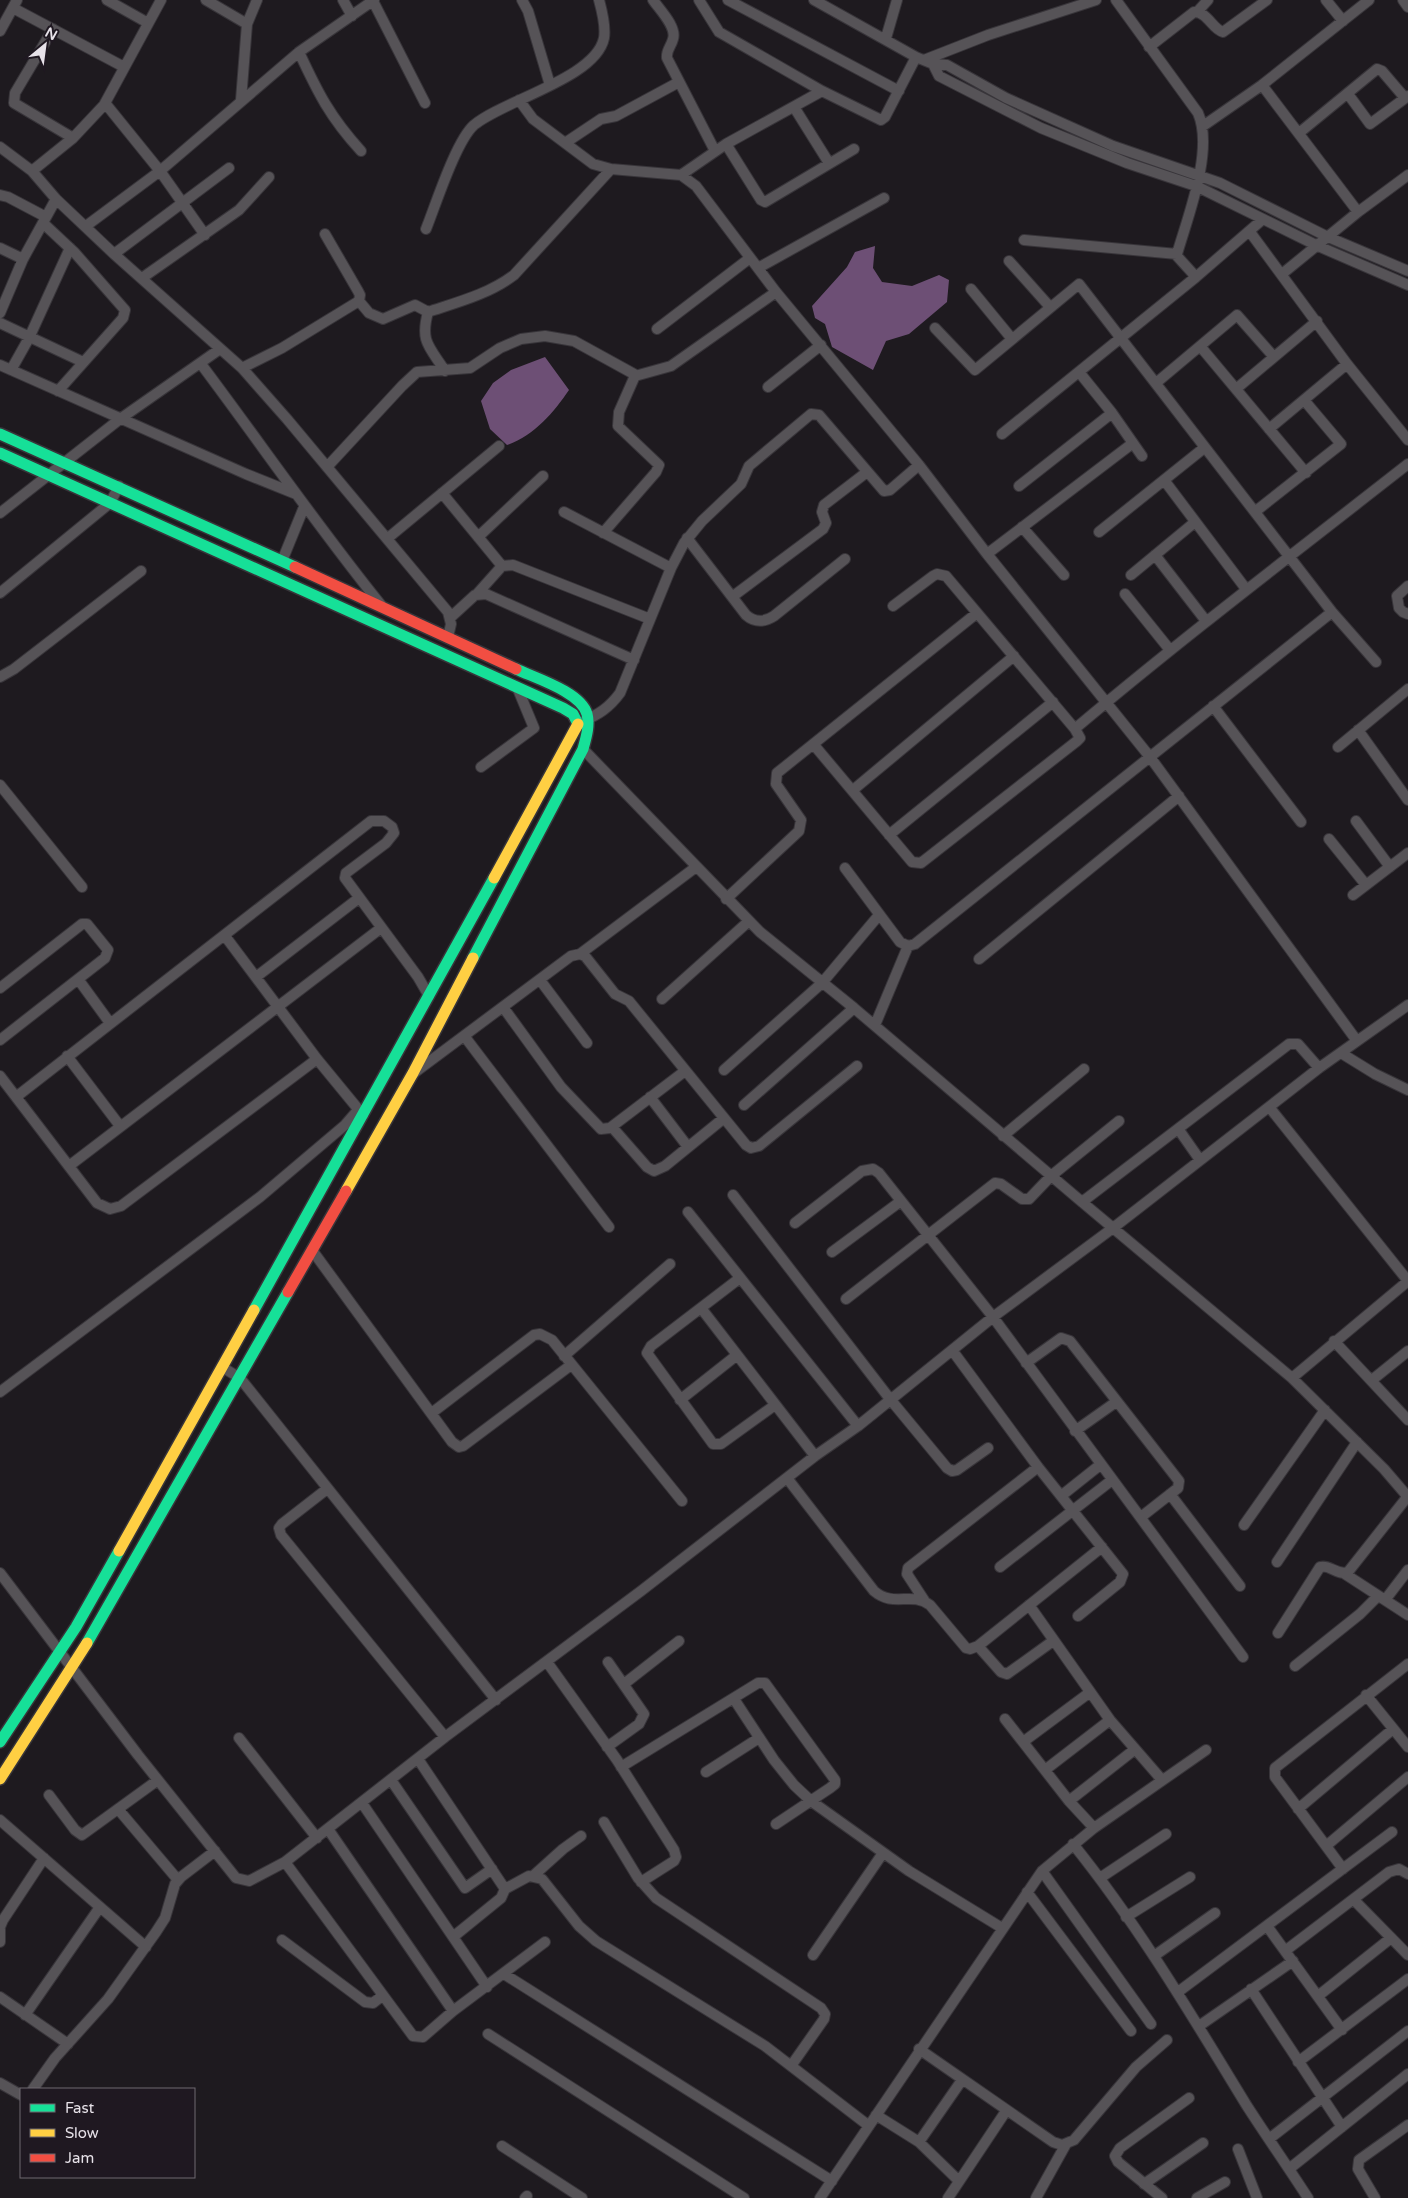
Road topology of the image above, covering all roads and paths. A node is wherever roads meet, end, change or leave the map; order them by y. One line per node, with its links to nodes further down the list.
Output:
1 (107, 0): 27 (street)
2 (161, 0): 27 (street)
3 (257, 0): 28 (street)
4 (342, 0): 25 (street)
5 (374, 0): 25 (street); 46 (street)
6 (522, 0): 37 (street)
7 (599, 0): 37 (street)
8 (653, 0): 36 (street)
9 (699, 0): 40 (street)
10 (728, 0): 39 (street)
11 (814, 0): 22 (street)
12 (897, 0): 31 (street)
13 (1096, 0): 34 (street)
14 (1116, 0): 32 (street)
15 (1208, 0): 24 (street)
16 (1326, 0): 26 (street)
17 (1369, 0): 26 (street)
18 (1403, 0): 23 (street)
19 (209, 1): 28 (street)
20 (1262, 1): 24 (street)
21 (15, 4): 29 (street); 30 (street)
22 (835, 5): 31 (street)
23 (1408, 7)
24 (1198, 11): 32 (street)
25 (352, 16): 33 (street)
26 (1343, 21): 38 (street)
27 (148, 23): 35 (street)
28 (247, 24): 43 (street)
29 (53, 29): 35 (street); 50 (street)
30 (0, 31)
31 (886, 38): 34 (street)
32 (1149, 47): 48 (street)
33 (299, 52): 43 (street); 55 (street)
34 (924, 60): 39 (street); 63 (street); 66 (street)
35 (124, 67): 45 (street)
36 (679, 82): 51 (street); 56 (street)
37 (550, 85): 44 (street)
38 (1262, 85): 48 (street); 49 (street)
39 (899, 90): 40 (street)
40 (822, 91): 47 (street)
41 (1348, 94): 42 (street); 42 (street); 49 (street)
42 (1406, 97)
43 (241, 100): 61 (street)
44 (519, 100): 51 (street); 75 (street)
45 (105, 103): 50 (street); 61 (street)
46 (425, 103)
47 (794, 107): 52 (street); 57 (street)
48 (1203, 126): 63 (street)
49 (1298, 133): 71 (street)
50 (73, 138): 60 (street)
51 (565, 143): 59 (street)
52 (726, 144): 56 (street); 57 (street)
53 (0, 147): 60 (street)
54 (854, 149): 57 (street)
55 (361, 151)
56 (715, 151): 62 (street)
57 (829, 163)
58 (229, 168): 70 (street)
59 (611, 169): 62 (street); 99 (street)
60 (32, 171): 69 (street)
61 (160, 171): 70 (street); 74 (street)
62 (681, 174): 86 (street)
63 (1198, 174): 66 (street); 79 (street)
64 (1408, 175): 71 (street)
65 (269, 177): 78 (street)
66 (1196, 186): 72 (street); 85 (street)
67 (0, 195): 73 (street)
68 (884, 198): 89 (street)
69 (56, 199): 73 (street); 74 (street)
70 (183, 204): 78 (street); 84 (street)
71 (1358, 212): 79 (street)
72 (1263, 219): 76 (street); 81 (street)
73 (45, 220): 83 (street); 87 (street)
74 (86, 226): 84 (street)
75 (426, 228)
76 (1250, 232): 91 (street); 92 (street)
77 (325, 234): 97 (street)
78 (205, 235): 93 (street)
79 (1328, 237): 81 (street); 90 (street)
80 (1024, 240): 85 (street)
81 (1318, 246): 91 (street); 94 (street)
82 (0, 248): 87 (street)
83 (70, 248): 106 (street); 112 (street)
84 (114, 254): 93 (street)
85 (1176, 255): 92 (street)
86 (750, 258): 89 (street); 104 (street)
87 (23, 259): 100 (street)
88 (1009, 261): 98 (street)
89 (758, 268): 96 (street)
90 (1408, 271)
91 (1282, 274): 101 (street)
92 (1196, 277): 105 (street)
93 (142, 278): 110 (street)
94 (1408, 285)
95 (971, 289): 107 (street)
96 (776, 292): 108 (street); 120 (street)
97 (359, 301): 99 (street); 116 (street)
98 (1050, 307): 105 (street); 107 (street)
99 (428, 312): 118 (street)
100 (0, 313)
101 (1316, 321): 111 (street); 114 (street)
102 (0, 324): 106 (street)
103 (934, 328): 107 (street)
104 (657, 329)
105 (1122, 337): 119 (street); 121 (street)
106 (29, 338): 112 (street); 117 (street)
107 (1012, 339)
108 (821, 345): 122 (street); 139 (street)
109 (1200, 346): 111 (street); 121 (street); 123 (street)
110 (220, 350): 113 (street); 116 (street)
111 (1274, 357): 123 (street)
112 (83, 362): 124 (street)
113 (201, 364): 127 (street); 149 (street)
114 (1347, 364): 125 (street); 131 (street)
115 (0, 365): 117 (street)
116 (242, 368): 140 (street)
117 (11, 370): 124 (street)
118 (445, 371): 120 (street); 140 (street)
119 (1079, 372): 126 (street); 130 (street)
120 (635, 376): 158 (street)
121 (1156, 383): 134 (street)
122 (768, 387)
123 (1236, 389): 128 (street)
124 (58, 391): 127 (street)
125 (1304, 400): 128 (street); 142 (street)
126 (1112, 413): 132 (street); 147 (street)
127 (120, 419): 137 (street); 149 (street)
128 (1270, 430): 142 (street)
129 (0, 434): 137 (main road)
130 (1002, 434)
131 (1408, 440)
132 (1133, 443): 136 (street); 156 (street)
133 (499, 446): 148 (street)
134 (1204, 448): 145 (street); 152 (street)
135 (0, 453): 143 (main road)
136 (1142, 456)
137 (65, 462): 143 (street); 146 (main road)
138 (1408, 464): 164 (street)
139 (920, 465): 141 (street); 162 (street)
140 (327, 467): 160 (street)
141 (866, 472): 161 (street); 177 (street)
142 (1306, 473): 152 (street)
143 (48, 474): 150 (main road); 154 (street)
144 (543, 476): 159 (street)
145 (1164, 480): 155 (street); 157 (street)
146 (119, 486): 150 (street); 166 (main road)
147 (1019, 486)
148 (442, 493): 159 (street); 160 (street)
149 (296, 494): 151 (street)
150 (110, 503): 174 (street); 184 (main road)
151 (304, 507): 166 (street); 180 (street)
152 (1256, 511): 164 (street)
153 (564, 512): 158 (street)
154 (0, 513)
155 (1195, 522): 163 (street); 173 (street)
156 (1022, 527): 162 (street); 170 (street)
157 (1099, 532)
158 (603, 533): 168 (street)
159 (478, 537): 167 (street)
160 (388, 538): 185 (street)
161 (687, 538): 168 (street); 177 (street)
162 (988, 554): 196 (street)
163 (1155, 555): 171 (street); 187 (street)
164 (1290, 556): 173 (street); 181 (street)
165 (845, 559): 177 (street)
166 (282, 561): 178 (main road)
167 (502, 566): 175 (street); 186 (street)
168 (671, 568): 186 (street)
169 (141, 571): 193 (street)
170 (1064, 575)
171 (1131, 576)
172 (1408, 586): 183 (street)
173 (1246, 589): 187 (street)
174 (0, 593)
175 (477, 594): 185 (street); 191 (street)
176 (1125, 594): 189 (street)
177 (732, 598)
178 (366, 600): 180 (main road); 184 (main road)
179 (893, 606): 182 (street)
180 (384, 609): 188 (main road)
181 (1332, 612): 192 (street); 198 (street)
182 (977, 613): 190 (street); 203 (street)
183 (1408, 614)
184 (359, 616): 194 (main road)
185 (451, 617): 188 (street)
186 (650, 619): 191 (street)
187 (1206, 621): 189 (street)
188 (448, 637): 199 (main road)
189 (1170, 650): 196 (street)
190 (1014, 656): 197 (street); 210 (street)
191 (634, 660): 199 (street)
192 (1376, 662)
193 (0, 677)
194 (517, 687): 200 (main road); 207 (street)
195 (1408, 689): 202 (street)
196 (1107, 701): 201 (street); 206 (street)
197 (1053, 702): 201 (street); 215 (street)
198 (1213, 706): 206 (street); 214 (street)
199 (589, 719): 200 (street); 205 (main road)
200 (578, 724): 238 (main road)
201 (1075, 729): 215 (street)
202 (1358, 730): 204 (street); 209 (street)
203 (814, 745): 210 (street); 225 (street)
204 (1338, 747)
205 (583, 749): 218 (street); 258 (main road)
206 (1150, 757): 211 (street); 230 (street)
207 (481, 766)
208 (0, 785): 222 (street)
209 (1404, 786): 212 (street)
210 (853, 790): 215 (street)
211 (1179, 796): 232 (street); 248 (street)
212 (1408, 800)
213 (1356, 821): 219 (street)
214 (1301, 822)
215 (889, 835)
216 (1329, 839): 221 (street)
217 (1408, 853): 219 (street)
218 (696, 867): 225 (street); 231 (street)
219 (1390, 867): 221 (street)
220 (845, 868): 226 (street)
221 (1366, 885): 223 (street)
222 (82, 887)
223 (1353, 895)
224 (359, 898): 228 (street); 229 (street); 233 (street)
225 (726, 899): 227 (street)
226 (879, 915): 230 (street); 236 (street)
227 (749, 922): 236 (street); 239 (street)
228 (381, 928): 238 (street); 241 (street)
229 (224, 936): 233 (street); 244 (street)
230 (908, 946): 245 (street)
231 (580, 954): 235 (street); 256 (street)
232 (979, 959)
233 (256, 977): 241 (street)
234 (78, 979): 237 (street); 244 (street); 247 (street)
235 (540, 980): 242 (street); 249 (street)
236 (822, 982): 243 (street); 257 (street)
237 (0, 988)
238 (429, 996): 261 (main road)
239 (662, 999)
240 (1408, 1005): 248 (street)
241 (277, 1006): 252 (street); 270 (street)
242 (503, 1007): 246 (street); 271 (street)
243 (854, 1008): 245 (street); 265 (street)
244 (110, 1023): 251 (street)
245 (875, 1025): 273 (street)
246 (465, 1037): 258 (street); 283 (street)
247 (0, 1040)
248 (1358, 1041): 250 (street)
249 (587, 1043)
250 (1341, 1053): 254 (street); 260 (street)
251 (67, 1056): 262 (street); 270 (street)
252 (317, 1059): 267 (street); 276 (street)
253 (857, 1066): 268 (street)
254 (1319, 1068): 266 (street); 272 (street)
255 (1084, 1069): 273 (street)
256 (685, 1070): 263 (street); 268 (street)
257 (724, 1070)
258 (413, 1073): 264 (main road)
259 (0, 1076): 262 (street)
260 (1408, 1090)
261 (377, 1092): 264 (main road); 267 (main road)
262 (16, 1097): 276 (street)
263 (650, 1097): 271 (street); 274 (street)
264 (397, 1102): 286 (main road)
265 (744, 1105)
266 (1270, 1108): 275 (street); 290 (street)
267 (361, 1113): 301 (main road); 305 (street)
268 (724, 1118): 274 (street)
269 (1119, 1121): 277 (street)
270 (120, 1126): 276 (street)
271 (612, 1127): 274 (street)
272 (1179, 1130): 275 (street); 280 (street)
273 (1003, 1136): 277 (street)
274 (688, 1147)
275 (1200, 1160): 284 (street)
276 (69, 1166)
277 (1051, 1176): 280 (street); 285 (street)
278 (732, 1194): 306 (street)
279 (900, 1201): 282 (street); 285 (street); 287 (street)
280 (1082, 1202): 284 (street)
281 (688, 1212): 289 (street)
282 (795, 1223)
283 (609, 1227)
284 (1112, 1228): 293 (street); 303 (street)
285 (929, 1236): 291 (street); 293 (street)
286 (312, 1250): 302 (main road); 311 (street)
287 (832, 1252)
288 (670, 1264): 297 (street)
289 (740, 1278): 292 (street); 313 (street)
290 (1408, 1281): 294 (street)
291 (846, 1299)
292 (701, 1308): 298 (street); 307 (street)
293 (993, 1317): 295 (street); 299 (street)
294 (1334, 1341): 303 (street); 304 (street)
295 (952, 1350): 306 (street); 319 (street)
296 (1408, 1350): 304 (street)
297 (564, 1356): 300 (street); 311 (street)
298 (737, 1356): 307 (street); 309 (street)
299 (1026, 1363): 308 (street); 314 (street)
300 (572, 1365): 311 (street); 326 (street)
301 (222, 1367): 302 (street); 346 (main road)
302 (240, 1378): 322 (street); 352 (main road)
303 (1292, 1378): 310 (street)
304 (1372, 1380): 312 (street)
305 (0, 1392)
306 (890, 1399): 313 (street); 316 (street)
307 (680, 1400): 309 (street)
308 (1116, 1402): 314 (street); 323 (street)
309 (775, 1405): 317 (street)
310 (1325, 1410): 315 (street); 329 (street)
311 (433, 1412)
312 (1408, 1420)
313 (858, 1426): 317 (street)
314 (1076, 1431): 318 (street)
315 (1357, 1442): 325 (street); 331 (street)
316 (988, 1448)
317 (815, 1456): 320 (street)
318 (1100, 1465): 321 (street); 324 (street)
319 (1038, 1467): 324 (street); 338 (street)
320 (787, 1478): 338 (street); 348 (street)
321 (1112, 1480): 327 (street); 328 (street)
322 (327, 1489): 357 (street); 361 (street)
323 (1170, 1494): 328 (street); 336 (street)
324 (1061, 1496): 327 (street)
325 (1408, 1496): 335 (street)
326 (682, 1501)
327 (1074, 1511): 330 (street); 332 (street)
328 (1141, 1517): 347 (street)
329 (1244, 1525)
330 (1102, 1547): 339 (street); 341 (street)
331 (1277, 1562)
332 (1000, 1567)
333 (1408, 1570): 337 (street)
334 (0, 1573): 346 (street)
335 (1345, 1574): 337 (street); 342 (street)
336 (1240, 1586)
337 (1382, 1598): 340 (street); 351 (street)
338 (924, 1600): 345 (street)
339 (1029, 1605): 344 (street); 345 (street)
340 (1408, 1615)
341 (1078, 1616)
342 (1278, 1633)
343 (679, 1641): 353 (street)
344 (1053, 1641): 345 (street); 354 (street)
345 (978, 1646)
346 (60, 1652): 352 (street); 365 (main road)
347 (1244, 1657)
348 (547, 1662): 357 (street); 367 (street)
349 (608, 1662): 353 (street)
350 (1408, 1664): 355 (street)
351 (1295, 1666)
352 (73, 1668): 375 (main road); 376 (street)
353 (624, 1684): 367 (street)
354 (1088, 1693): 359 (street); 366 (street)
355 (1366, 1696): 360 (street); 384 (street)
356 (734, 1698): 363 (street); 371 (street); 380 (street)
357 (496, 1700): 361 (street)
358 (1006, 1719): 366 (street)
359 (1110, 1720): 368 (street); 372 (street)
360 (1394, 1729): 364 (street); 384 (street)
361 (445, 1737): 370 (street)
362 (239, 1738): 393 (street)
363 (760, 1738): 373 (street); 380 (street)
364 (1406, 1740)
365 (0, 1742)
366 (1023, 1742): 372 (street)
367 (607, 1747): 371 (street)
368 (1134, 1750): 378 (street); 381 (street)
369 (1206, 1750): 378 (street)
370 (418, 1759): 377 (street); 400 (street)
371 (621, 1768): 408 (street)
372 (1045, 1770): 381 (street)
373 (706, 1772)
374 (1408, 1777): 395 (street)
375 (0, 1779)
376 (158, 1780): 383 (street); 396 (street)
377 (391, 1780): 382 (street); 400 (street)
378 (1162, 1780): 388 (street)
379 (49, 1795): 383 (street)
380 (811, 1801): 387 (street); 397 (street)
381 (1069, 1801): 388 (street)
382 (362, 1803): 389 (street); 417 (street)
383 (118, 1809): 407 (street)
384 (1298, 1809): 395 (street)
385 (0, 1820): 398 (street)
386 (604, 1822): 408 (street)
387 (776, 1824)
388 (1094, 1828): 394 (street)
389 (328, 1829): 393 (street); 436 (street)
390 (1392, 1832): 401 (street)
391 (1166, 1834): 406 (street)
392 (581, 1836): 404 (street)
393 (317, 1838): 399 (street)
394 (1073, 1844): 402 (street); 406 (street)
395 (1326, 1846): 401 (street)
396 (215, 1851): 399 (street); 407 (street)
397 (883, 1853): 416 (street); 424 (street)
398 (44, 1858): 412 (street); 420 (street)
399 (285, 1862): 433 (street)
400 (492, 1869): 409 (street)
401 (1343, 1869): 415 (street)
402 (1042, 1871): 410 (street); 438 (street)
403 (1408, 1874): 411 (street)
404 (533, 1876): 409 (street); 448 (street)
405 (1190, 1877): 414 (street)
406 (1100, 1878): 414 (street)
407 (178, 1880): 422 (street)
408 (641, 1882): 448 (street)
409 (505, 1889): 417 (street)
410 (1027, 1892): 416 (street); 442 (street)
411 (1354, 1900): 418 (street); 423 (street)
412 (100, 1906): 422 (street); 437 (street)
413 (1215, 1913): 426 (street)
414 (1126, 1917): 426 (street)
415 (1267, 1926): 423 (street); 432 (street)
416 (1002, 1928): 446 (street)
417 (453, 1936): 430 (street)
418 (1391, 1938): 425 (street); 434 (street)
419 (282, 1940): 433 (street)
420 (0, 1942)
421 (545, 1942): 428 (street)
422 (146, 1947): 445 (street)
423 (1285, 1951): 427 (street)
424 (812, 1955)
425 (1408, 1955)
426 (1154, 1956): 432 (street)
427 (1292, 1961): 431 (street); 434 (street)
428 (504, 1974): 430 (street); 468 (street)
429 (1408, 1979): 440 (street)
430 (486, 1987): 436 (street)
431 (1251, 1989): 439 (street); 447 (street)
432 (1178, 1992): 439 (street)
433 (382, 1996): 436 (street)
434 (1318, 1996): 440 (street)
435 (0, 1997): 437 (street)
436 (453, 2011)
437 (25, 2015): 445 (street)
438 (1150, 2024)
439 (1199, 2026): 461 (street)
440 (1342, 2030): 447 (street)
441 (1408, 2031): 454 (street)
442 (1131, 2032)
443 (488, 2034): 473 (street)
444 (1167, 2040): 464 (street)
445 (68, 2044): 452 (street)
446 (919, 2049): 450 (street); 457 (street)
447 (1298, 2062): 454 (street)
448 (791, 2066): 458 (street)
449 (1408, 2074): 460 (street)
450 (962, 2080): 456 (street); 462 (street)
451 (0, 2083): 453 (street)
452 (34, 2088)
453 (20, 2094)
454 (1321, 2097): 460 (street); 461 (street)
455 (1189, 2098): 471 (street)
456 (1006, 2112): 464 (street); 469 (street)
457 (876, 2115): 458 (street); 462 (street)
458 (869, 2126): 468 (street)
459 (1408, 2126): 481 (street)
460 (1342, 2127): 467 (street)
461 (1269, 2139): 467 (street)
462 (919, 2142): 469 (street)
463 (1203, 2143): 471 (street)
464 (1066, 2144): 476 (street)
465 (502, 2146): 472 (street)
466 (1238, 2149): 479 (street)
467 (1289, 2168): 480 (street)
468 (832, 2180): 474 (street)
469 (959, 2181): 475 (street)
470 (1225, 2182): 478 (street)
471 (1144, 2184): 477 (street)
472 (582, 2198)
473 (744, 2198)
474 (820, 2198)
475 (948, 2198)
476 (1036, 2198)
477 (1162, 2198)
478 (1197, 2198)
479 (1257, 2198)
480 (1308, 2198)
481 (1375, 2198)

